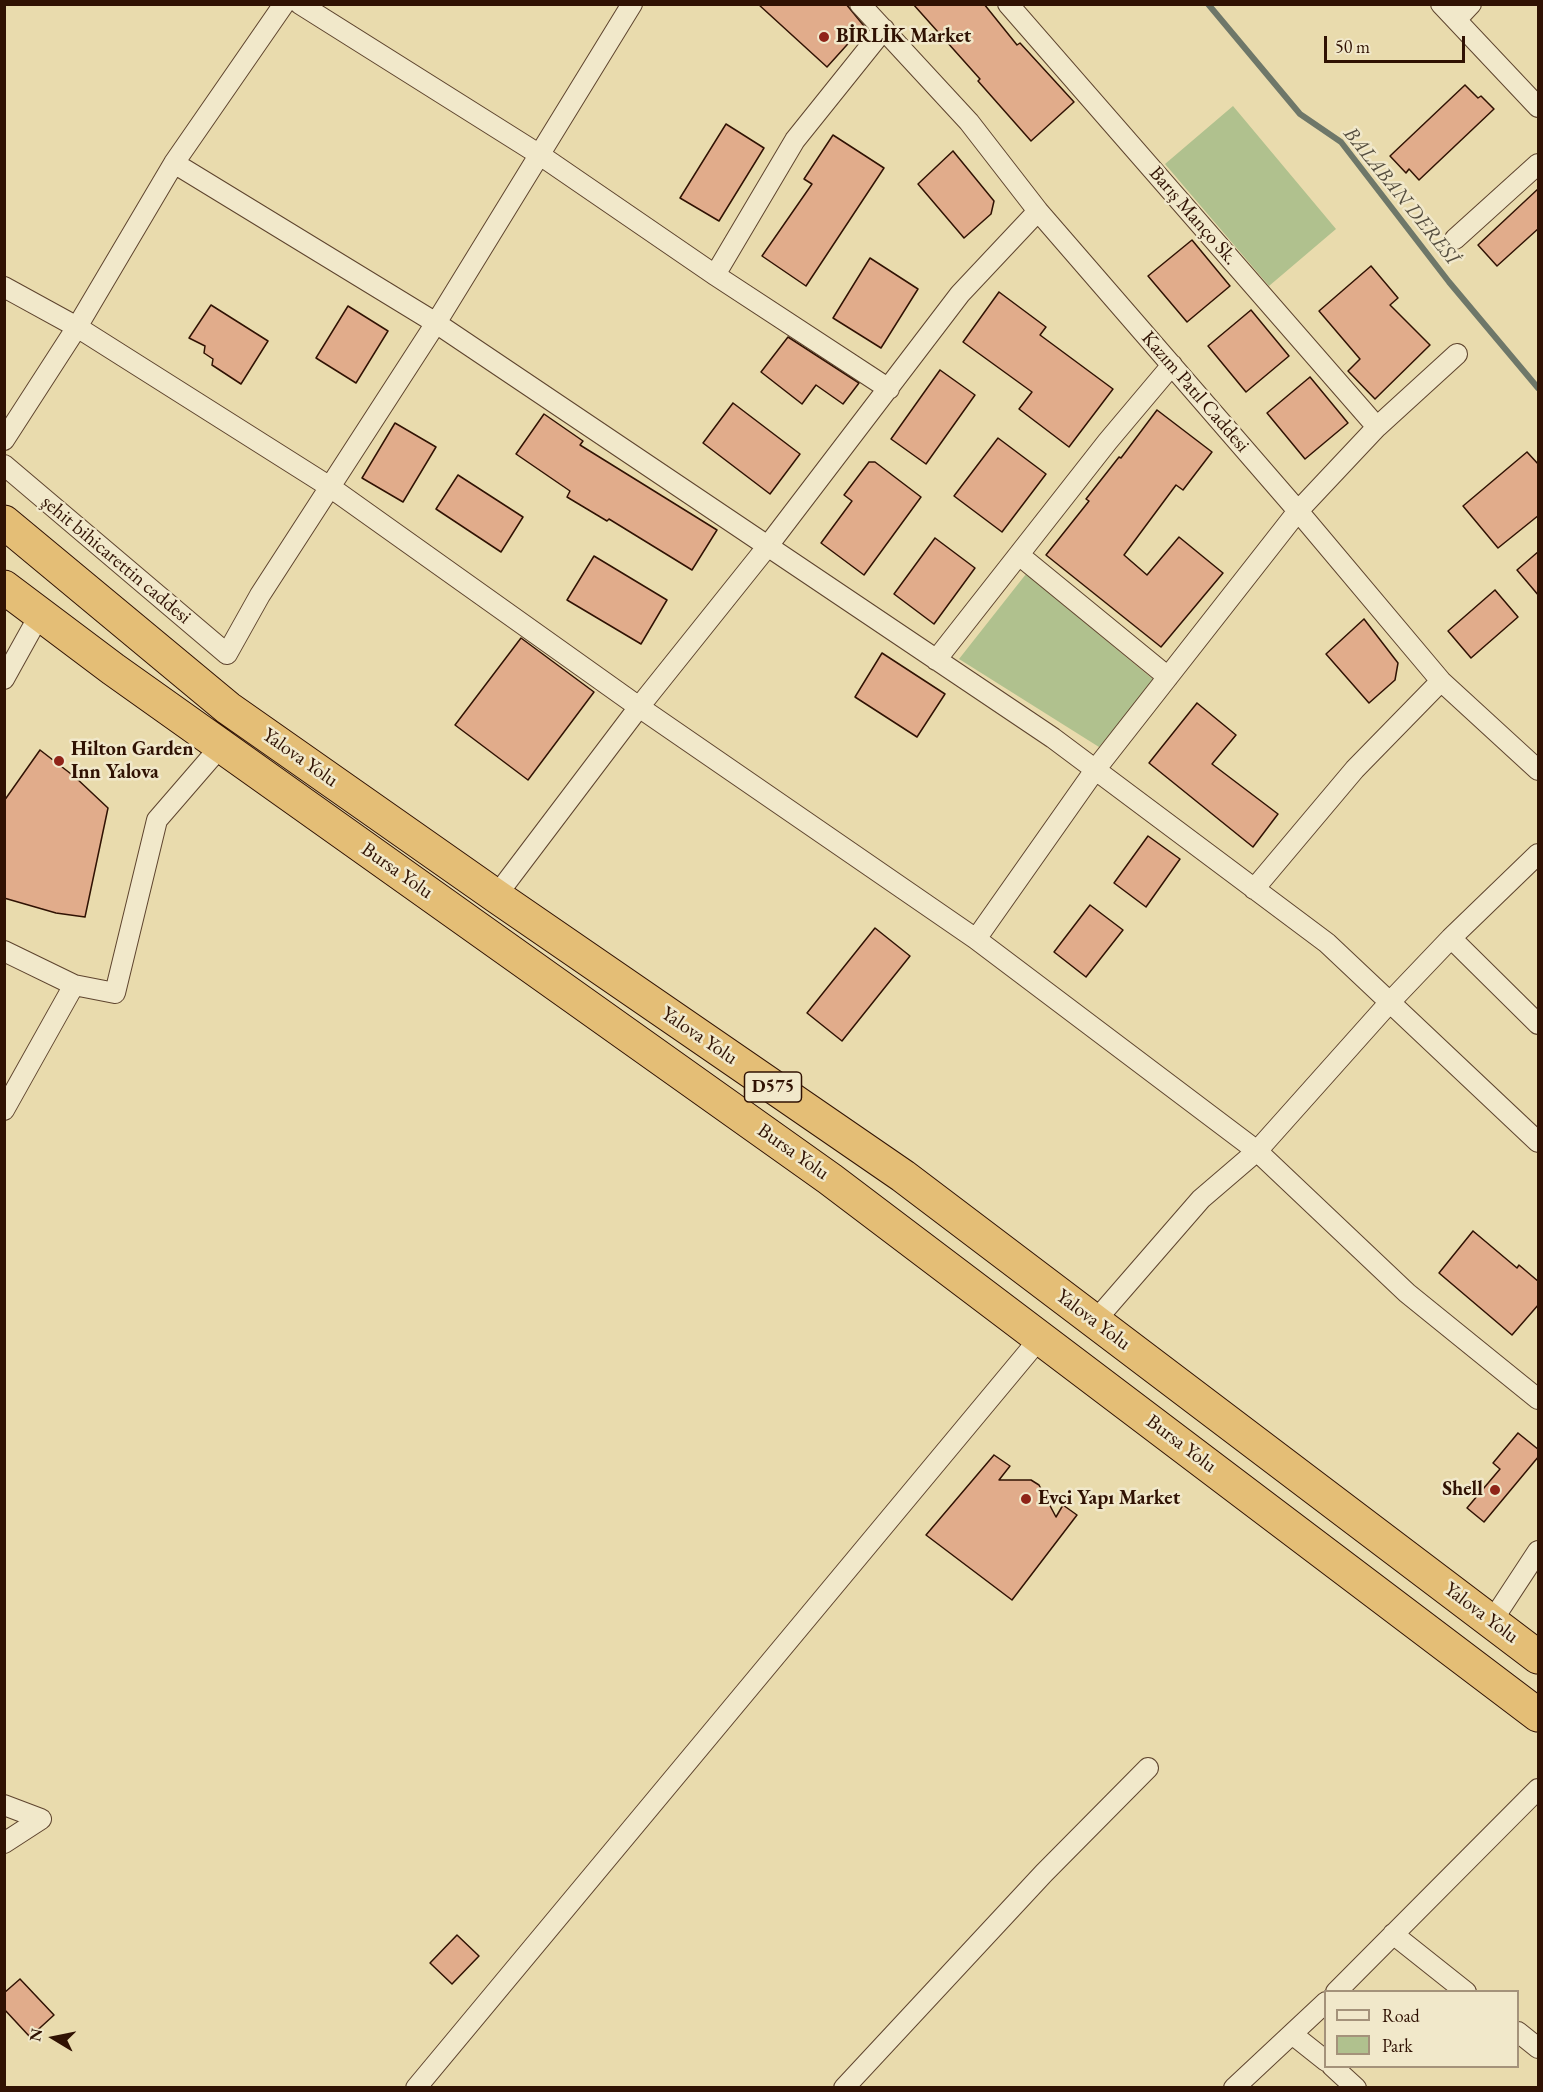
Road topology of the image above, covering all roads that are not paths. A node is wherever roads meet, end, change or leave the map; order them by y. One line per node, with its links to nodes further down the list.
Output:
1 (284, 4): 12 (street)
2 (300, 4): 11 (street)
3 (632, 4): 11 (street)
4 (861, 4): 9 (street, Kazım Patıl Caddesi)
5 (1008, 4): 23 (street, Barış Manço Sk.)
6 (1441, 4): 8 (street)
7 (1471, 4): 8 (street)
8 (1456, 20): 10 (street)
9 (884, 29): 14 (street, Kazım Patıl Caddesi); 16 (street)
10 (1539, 107)
11 (540, 155): 16 (street); 18 (street)
12 (174, 163): 18 (street); 19 (street)
13 (1539, 164): 15 (street)
14 (1038, 211): 21 (street, Kazım Patıl Caddesi); 22 (street)
15 (1455, 239)
16 (716, 275): 22 (street)
17 (4, 287): 19 (street)
18 (436, 323): 26 (street); 29 (street)
19 (77, 327): 24 (street); 26 (street)
20 (1457, 354): 23 (street)
21 (1172, 365): 27 (street, Kazım Patıl Caddesi); 30 (street)
22 (889, 389): 29 (street)
23 (1377, 427): 27 (street)
24 (4, 440)
25 (4, 465): 26 (street, şehit bihicarettin caddesi)
26 (330, 487): 37 (street)
27 (1298, 511): 34 (street); 36 (street, Kazım Patıl Caddesi)
28 (4, 522): 43 (highway, Yalova Yolu / D575)
29 (767, 547): 33 (street); 37 (street)
30 (1019, 555): 33 (street); 34 (street)
31 (4, 587): 32 (highway, Bursa Yolu / D575)
32 (40, 614): 35 (street); 38 (highway, Bursa Yolu / D575)
33 (936, 660): 39 (street)
34 (1167, 677): 39 (street)
35 (4, 679)
36 (1441, 681): 40 (street, Kazım Patıl Caddesi); 42 (street)
37 (639, 707): 43 (street); 45 (street)
38 (221, 746): 47 (street); 54 (highway, Bursa Yolu / D575)
39 (1095, 770): 42 (street); 45 (street)
40 (1539, 770)
41 (1539, 854): 44 (street)
42 (1254, 889): 48 (street)
43 (496, 896): 53 (highway, Yalova Yolu / D575)
44 (1451, 938): 48 (street); 49 (street)
45 (976, 939): 52 (street)
46 (4, 951): 47 (street)
47 (74, 985): 50 (street)
48 (1390, 1002): 51 (street); 52 (street)
49 (1539, 1024)
50 (4, 1110)
51 (1539, 1142)
52 (1257, 1151): 53 (street); 55 (street)
53 (1095, 1321): 57 (highway, Yalova Yolu / D575)
54 (1040, 1338): 59 (highway, Bursa Yolu / D575); 73 (street)
55 (1539, 1399)
56 (1539, 1551): 57 (street)
57 (1492, 1621): 58 (highway, Yalova Yolu / D575)
58 (1539, 1657)
59 (1539, 1714)
60 (1148, 1768): 74 (street)
61 (1539, 1789): 64 (street)
62 (4, 1805): 63 (street)
63 (4, 1843)
64 (1393, 1934): 65 (street); 66 (street)
65 (1338, 1990)
66 (1463, 1990)
67 (1324, 2004): 69 (street)
68 (1519, 2033): 70 (street)
69 (1292, 2034): 71 (street); 75 (street)
70 (1539, 2048)
71 (1324, 2059)
72 (1333, 2068): 76 (street)
73 (416, 2088)
74 (844, 2088)
75 (1234, 2088)
76 (1356, 2088)

